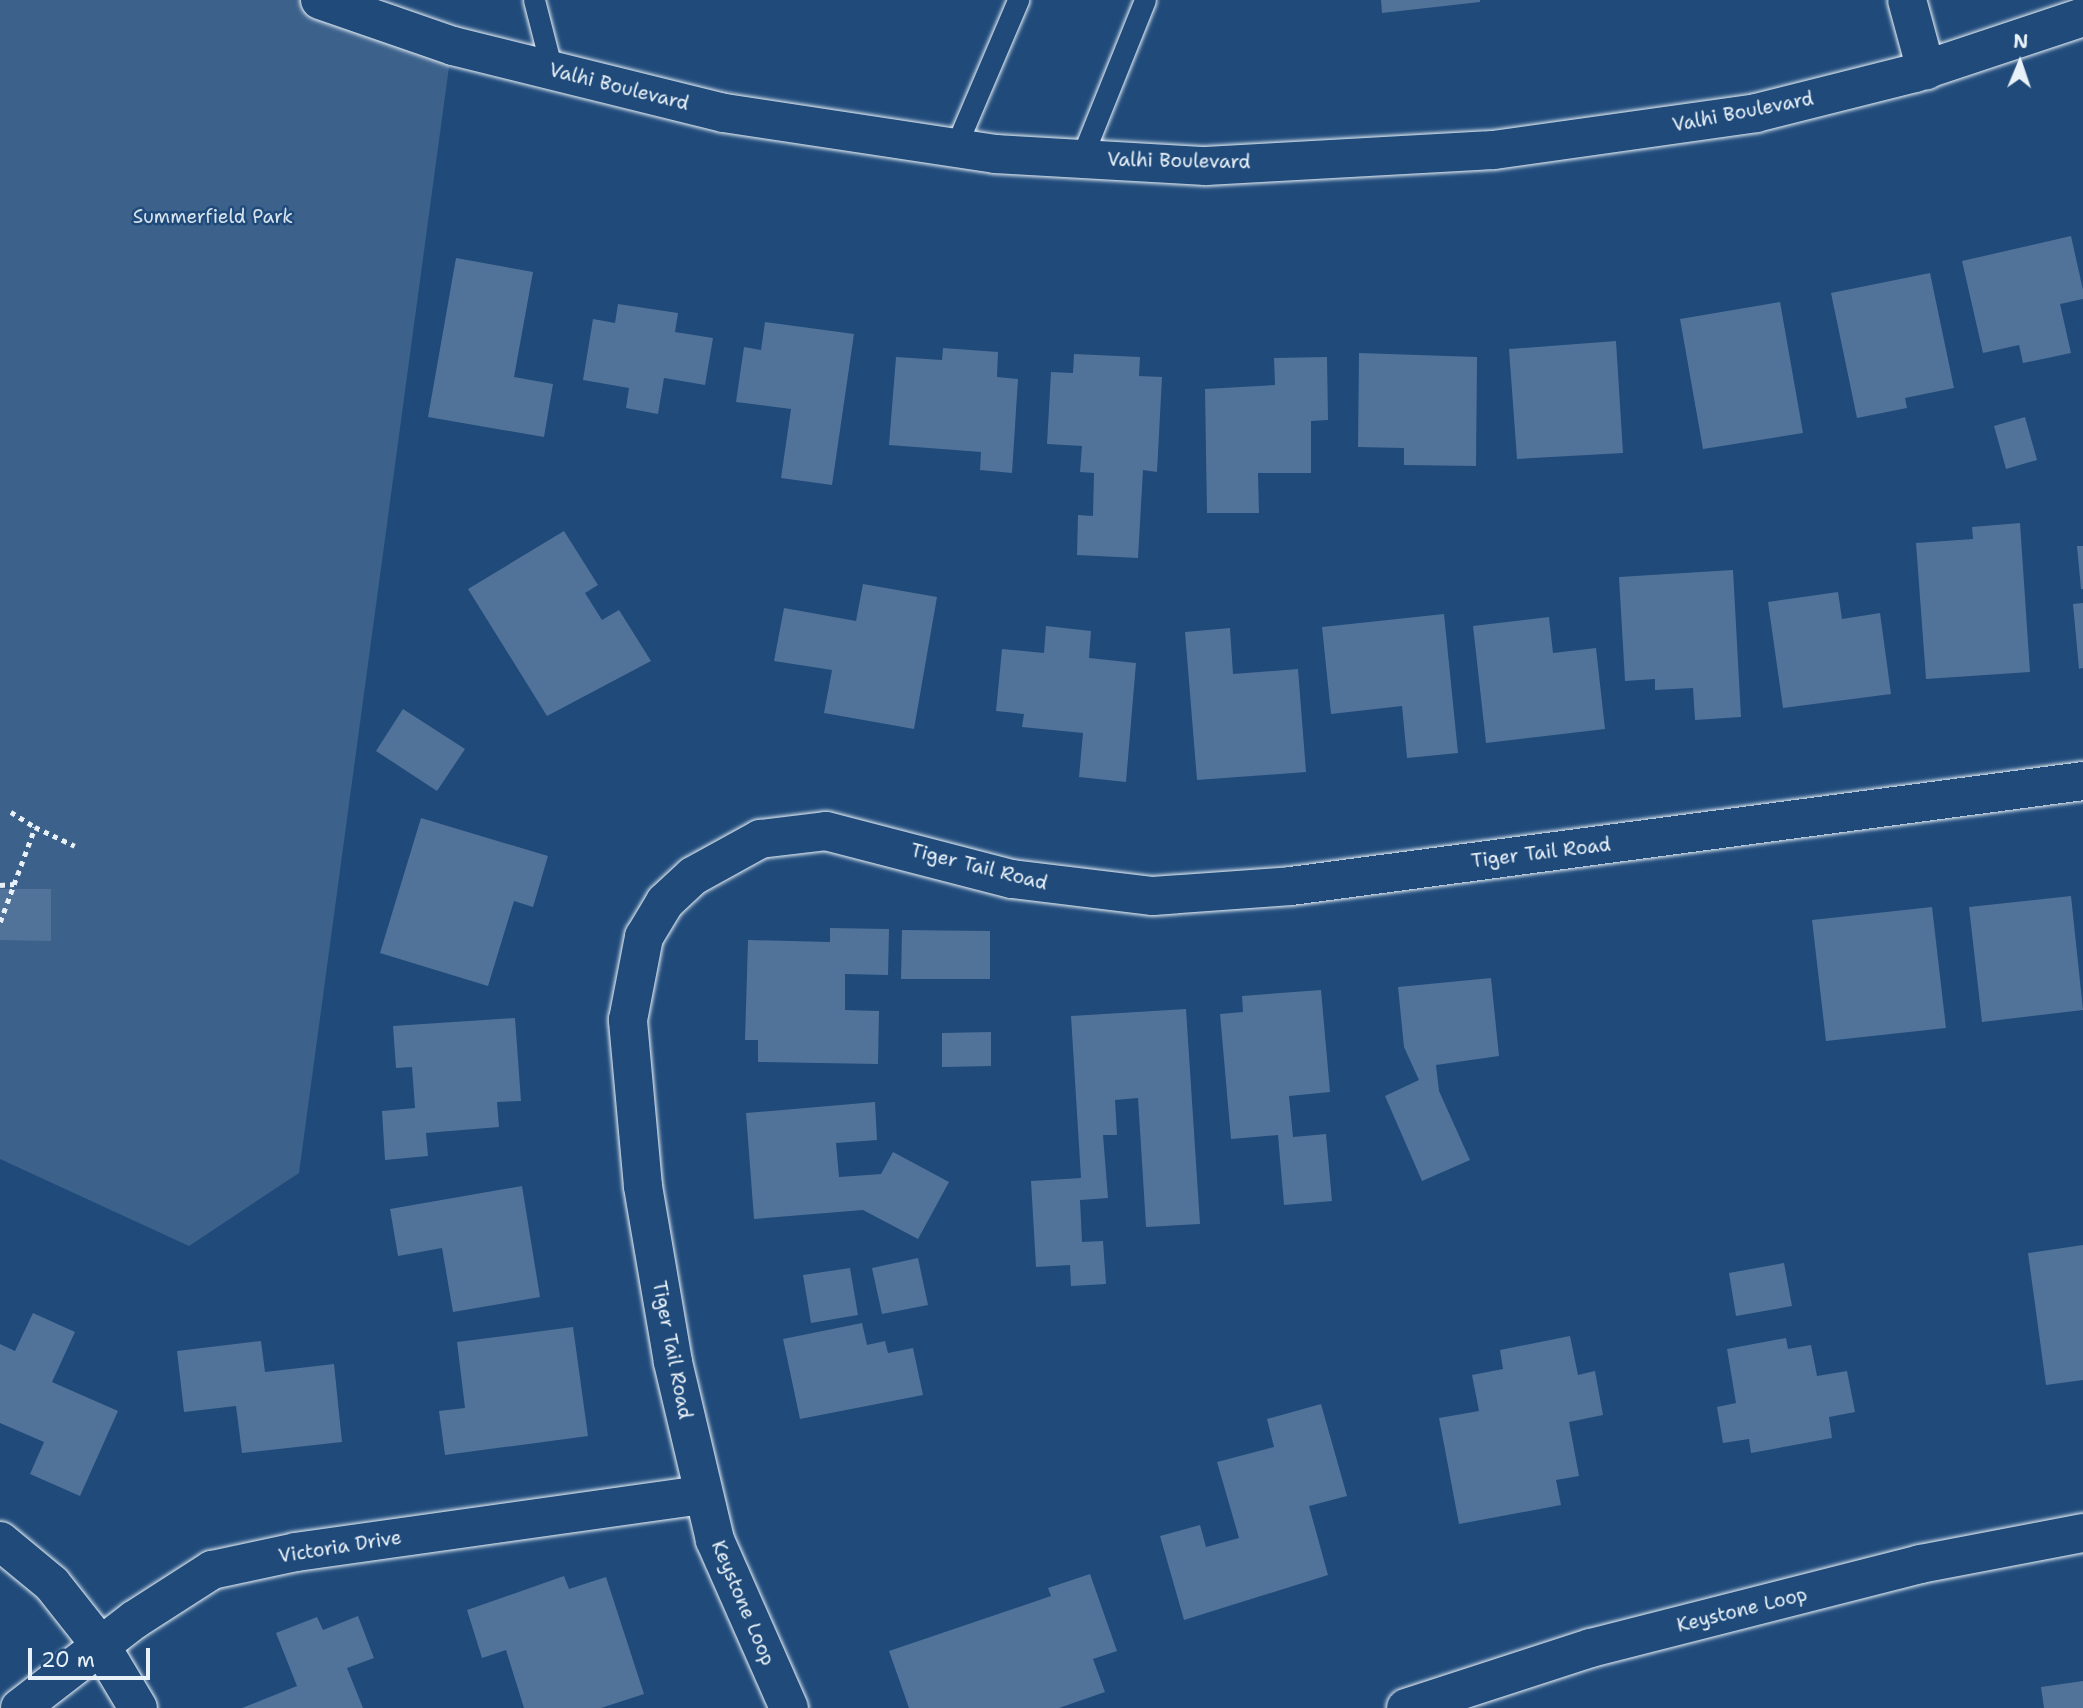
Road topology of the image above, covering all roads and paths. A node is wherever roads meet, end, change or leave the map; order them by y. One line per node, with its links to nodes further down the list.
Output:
1 (320, 0): 7 (street, Valhi Boulevard)
2 (534, 0): 7 (lane)
3 (1018, 0): 9 (lane)
4 (1145, 0): 10 (lane)
5 (1907, 0): 8 (street)
6 (2083, 17): 8 (street, Valhi Boulevard)
7 (552, 70): 9 (street, Valhi Boulevard)
8 (1927, 70): 10 (street, Valhi Boulevard)
9 (955, 148): 10 (street, Valhi Boulevard)
10 (1081, 159)
11 (2083, 782): 18 (street, Tiger Tail Road)
12 (10, 813): 13 (path)
13 (35, 827): 14 (path); 15 (path)
14 (75, 846)
15 (14, 884): 16 (path); 17 (path)
16 (0, 885)
17 (0, 922)
18 (703, 1495): 21 (street, Victoria Drive); 24 (street, Keystone Loop)
19 (2083, 1533): 25 (street, Keystone Loop)
20 (0, 1541): 21 (street)
21 (101, 1646): 22 (street, Victoria Drive); 23 (street)
22 (20, 1708)
23 (138, 1708)
24 (789, 1708)
25 (1406, 1708)

